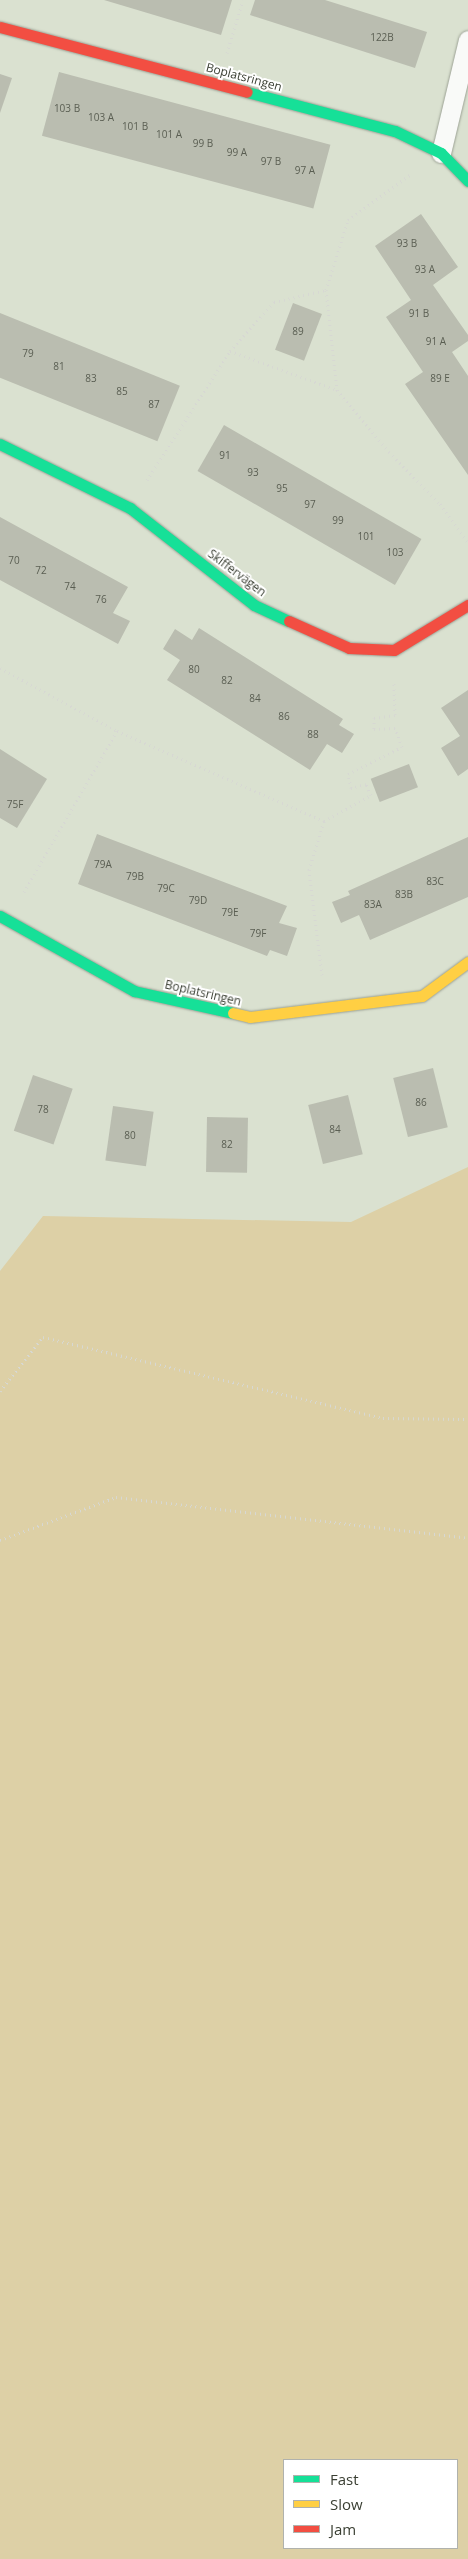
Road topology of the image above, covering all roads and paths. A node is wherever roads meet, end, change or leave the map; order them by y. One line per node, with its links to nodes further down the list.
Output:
1 (243, 0): 4 (path)
2 (0, 27): 4 (street, Boplatsringen)
3 (468, 40): 5 (lane)
4 (217, 84): 5 (street, Boplatsringen)
5 (441, 153): 6 (street, Boplatsringen); 7 (path)
6 (468, 181)
7 (326, 290): 8 (path); 9 (path)
8 (230, 351): 9 (path); 11 (path)
9 (337, 390): 12 (path)
10 (0, 444): 11 (street, Skiffervägen)
11 (130, 508): 14 (street, Skiffervägen)
12 (468, 543)
13 (468, 605): 14 (street)
14 (394, 650): 17 (path)
15 (0, 668): 16 (path)
16 (117, 731): 17 (path); 18 (path)
17 (324, 821): 20 (path)
18 (4, 919): 20 (street, Boplatsringen)
19 (468, 962): 20 (street, Boplatsringen)
20 (326, 1008)
21 (0, 1391): 22 (path)
22 (468, 1420)
23 (468, 1538): 24 (path)
24 (0, 1540)

